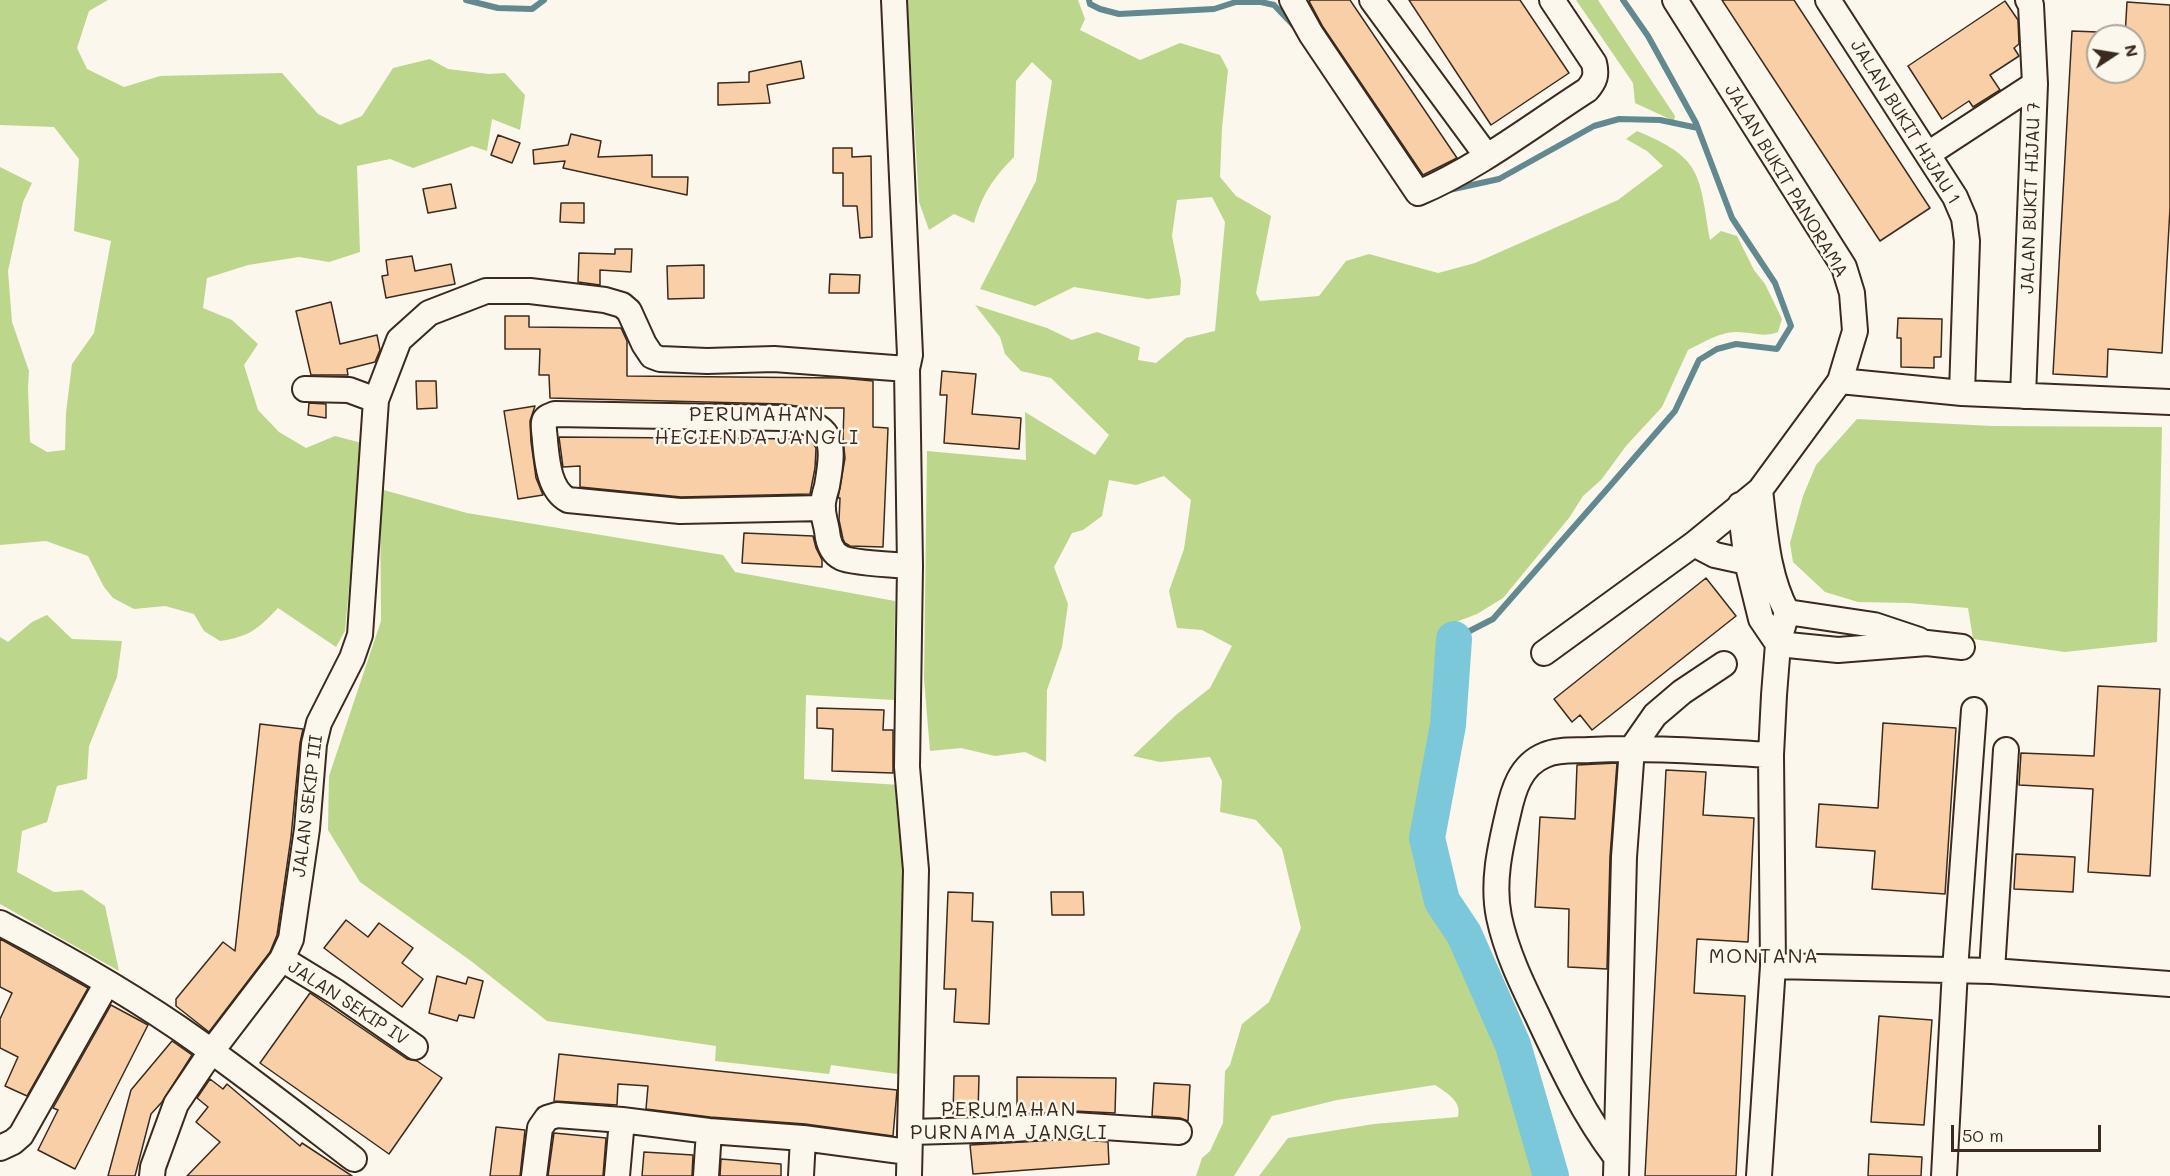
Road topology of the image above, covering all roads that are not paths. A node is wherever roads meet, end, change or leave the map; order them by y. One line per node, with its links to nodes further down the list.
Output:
1 (894, 0): 11 (street)
2 (1292, 0): 10 (street)
3 (1372, 0): 10 (street)
4 (1552, 0): 10 (street)
5 (1675, 0): 12 (street, JALAN BUKIT PANORAMA)
6 (1828, 0): 9 (street, JALAN BUKIT HIJAU 1)
7 (2033, 2): 8 (street, JALAN BUKIT HIJAU 7)
8 (2035, 84): 9 (street); 15 (street, JALAN BUKIT HIJAU 7)
9 (1928, 154): 14 (street, JALAN BUKIT HIJAU 1)
10 (1486, 155)
11 (907, 369): 16 (street, JALAN SEKIP III); 23 (street)
12 (1840, 381): 14 (street); 18 (street, JALAN BUKIT PANORAMA)
13 (305, 389): 16 (street)
14 (1962, 393): 15 (street)
15 (2023, 396): 17 (street)
16 (375, 400): 35 (street, JALAN SEKIP III)
17 (2170, 402)
18 (1760, 490): 19 (street, JALAN BUKIT PANORAMA); 24 (street)
19 (1740, 506): 21 (street, JALAN BUKIT PANORAMA); 22 (street)
20 (823, 508): 20 (street); 23 (street)
21 (1694, 544): 22 (street); 28 (street, JALAN BUKIT PANORAMA)
22 (1747, 562): 26 (street)
23 (910, 566): 48 (street)
24 (1787, 612): 25 (street); 26 (street)
25 (1927, 643): 26 (street); 27 (street)
26 (1778, 644): 33 (street)
27 (1962, 647)
28 (1544, 653)
29 (1724, 664): 31 (street)
30 (1974, 710): 37 (street)
31 (1632, 748): 33 (street); 50 (street); 50 (street)
32 (2006, 750): 38 (street)
33 (1771, 755): 36 (street)
34 (0, 923): 39 (street)
35 (282, 959): 41 (street, JALAN SEKIP IV); 42 (street, JALAN SEKIP III)
36 (1773, 966): 37 (street); 56 (street)
37 (1955, 970): 38 (street); 57 (street)
38 (1992, 971): 40 (street)
39 (107, 983): 42 (street); 47 (street)
40 (2170, 984)
41 (415, 1047)
42 (212, 1052): 49 (street); 51 (street, JALAN SEKIP III)
43 (622, 1120): 44 (street); 52 (street); 53 (street)
44 (709, 1131): 46 (street); 54 (street)
45 (1179, 1132): 48 (street)
46 (803, 1138): 48 (street); 55 (street)
47 (0, 1148)
48 (909, 1153)
49 (354, 1159)
50 (1616, 1167)
51 (152, 1176)
52 (534, 1176)
53 (617, 1176)
54 (706, 1176)
55 (801, 1176)
56 (1760, 1176)
57 (1944, 1176)

